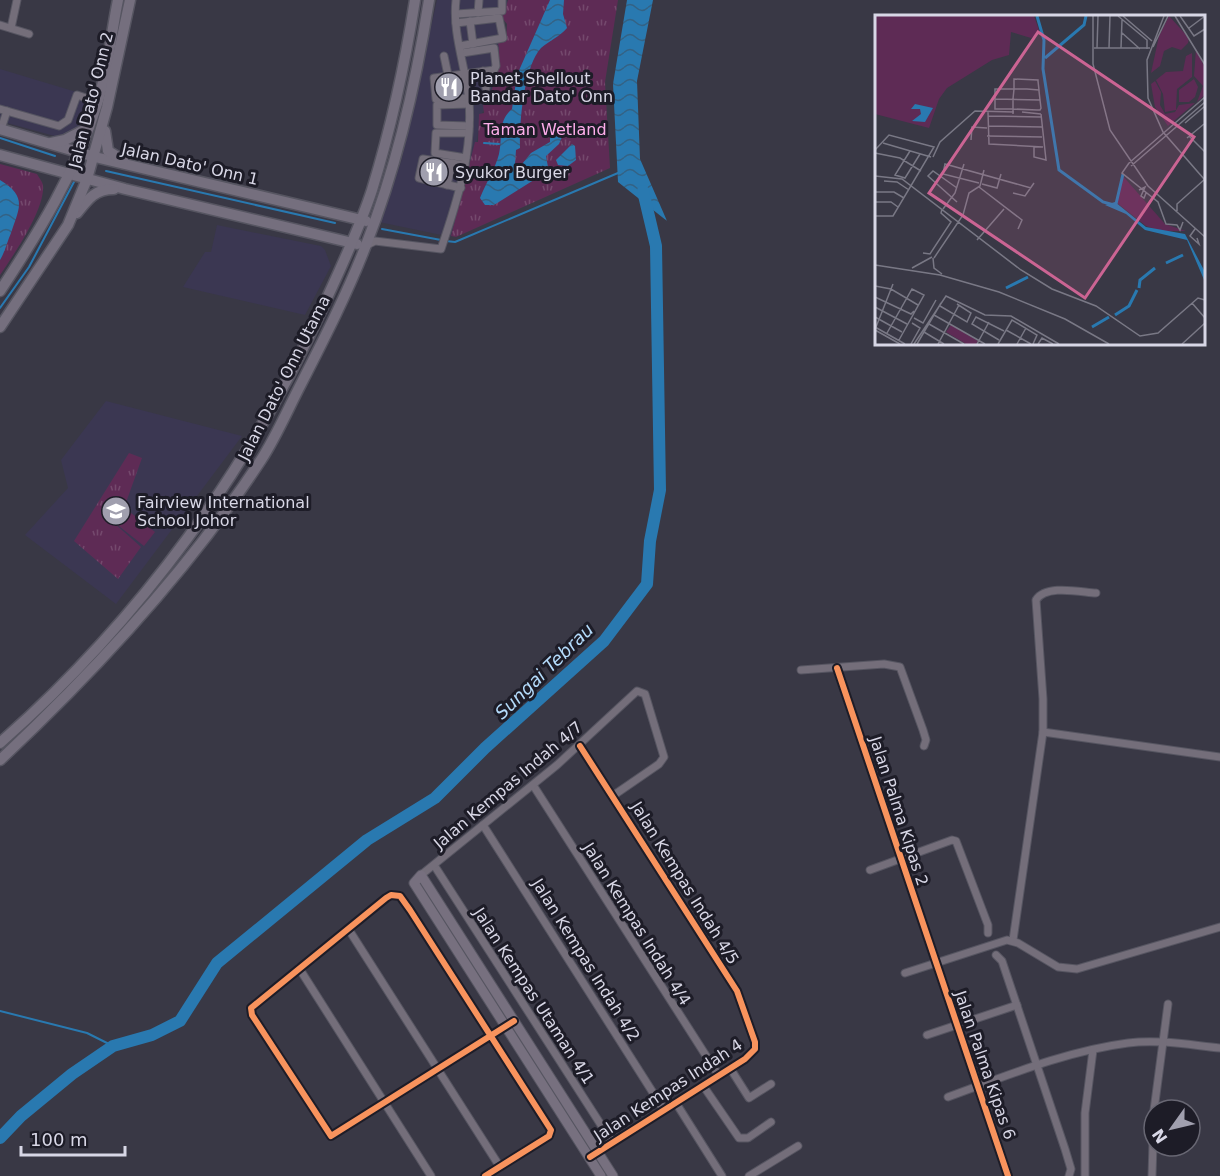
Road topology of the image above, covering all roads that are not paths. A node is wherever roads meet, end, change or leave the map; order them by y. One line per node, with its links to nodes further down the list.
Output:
1 (16, 0): 14 (street)
2 (118, 0): 24 (main road, Jalan Dato' Onn 2)
3 (130, 0): 24 (main road, Jalan Dato' Onn 2)
4 (415, 0): 42 (main road, Jalan Dato' Onn Utama)
5 (429, 0): 46 (main road, Jalan Dato' Onn Utama)
6 (456, 0): 10 (street)
7 (479, 0): 9 (street)
8 (502, 0): 9 (street)
9 (478, 13): 10 (street)
10 (456, 14): 12 (street)
11 (470, 21): 12 (street); 16 (street); 16 (street)
12 (456, 22): 17 (street)
13 (0, 25): 14 (street)
14 (11, 28): 15 (street)
15 (29, 34)
16 (473, 44): 17 (street)
17 (461, 50): 19 (street); 20 (street)
18 (444, 56): 21 (street)
19 (483, 71): 20 (street); 22 (street)
20 (465, 73): 21 (street); 23 (street)
21 (448, 75): 23 (street)
22 (486, 88)
23 (469, 101): 28 (street); 28 (street)
24 (103, 104): 25 (street); 26 (main road, Jalan Dato' Onn 2); 32 (main road, Jalan Dato' Onn 2); 36 (main road)
25 (3, 110): 27 (street)
26 (88, 128): 29 (main road); 30 (main road, Jalan Dato' Onn 2)
27 (0, 129): 29 (main road, Jalan Dato' Onn 1)
28 (468, 130): 33 (street); 33 (street)
29 (47, 143): 30 (main road, Jalan Dato' Onn 1)
30 (79, 152): 32 (main road, Jalan Dato' Onn 1); 37 (main road, Jalan Dato' Onn 2)
31 (0, 155): 35 (main road)
32 (95, 157): 36 (main road, Jalan Dato' Onn 1); 38 (main road, Jalan Dato' Onn 2)
33 (465, 161): 34 (street); 40 (street)
34 (452, 163): 39 (street); 39 (street)
35 (46, 168): 37 (main road); 43 (main road)
36 (142, 168): 44 (main road, Jalan Dato' Onn 1)
37 (70, 174): 38 (main road); 43 (main road, Jalan Dato' Onn 2)
38 (87, 179): 41 (main road); 47 (main road, Jalan Dato' Onn 2)
39 (447, 185): 40 (street)
40 (461, 188): 50 (street)
41 (125, 189): 47 (main road); 48 (main road)
42 (372, 189): 44 (main road); 45 (main road, Jalan Dato' Onn Utama)
43 (56, 201): 52 (main road, Jalan Dato' Onn 2)
44 (334, 213): 45 (main road, Jalan Dato' Onn 1)
45 (361, 220): 46 (main road, Jalan Dato' Onn 1); 49 (main road, Jalan Dato' Onn Utama)
46 (374, 223): 50 (main road, Jalan Dato' Onn Utama)
47 (68, 225): 53 (main road, Jalan Dato' Onn 2)
48 (324, 234): 49 (main road); 51 (main road)
49 (352, 243): 50 (main road); 51 (main road, Jalan Dato' Onn Utama)
50 (366, 246): 55 (main road, Jalan Dato' Onn Utama)
51 (338, 275): 54 (main road, Jalan Dato' Onn Utama)
52 (0, 291)
53 (0, 327)
54 (233, 475): 55 (main road); 60 (main road, Jalan Dato' Onn Utama)
55 (244, 482): 64 (main road, Jalan Dato' Onn Utama)
56 (1096, 593): 59 (street)
57 (837, 668): 58 (street); 62 (street); 68 (street, Jalan Palma Kipas 2)
58 (801, 670)
59 (1042, 732): 63 (street); 75 (street)
60 (0, 743)
61 (580, 746): 65 (street, Jalan Kempas Indah 4/7); 66 (street, Jalan Kempas Indah 4/5); 66 (street, Jalan Kempas Indah 4/7)
62 (924, 746)
63 (1220, 757)
64 (0, 760)
65 (533, 785): 67 (street, Jalan Kempas Indah 4/7); 94 (street, Jalan Kempas Indah 4/4)
66 (614, 795): 87 (street, Jalan Kempas Indah 4/5)
67 (483, 825): 69 (street, Jalan Kempas Indah 4/7); 102 (street, Jalan Kempas Indah 4/2)
68 (901, 859): 70 (street); 74 (street); 77 (street, Jalan Palma Kipas 2)
69 (434, 865): 71 (street, Jalan Kempas Indah 4/7); 104 (street, Jalan Kempas Utaman 4/1)
70 (870, 870)
71 (421, 875): 82 (street); 84 (street)
72 (1220, 927): 75 (street)
73 (349, 930): 78 (street); 86 (street); 93 (street)
74 (988, 933)
75 (1013, 940): 77 (street)
76 (996, 955): 81 (street)
77 (936, 963): 79 (street); 83 (street, Jalan Palma Kipas 6)
78 (299, 968): 100 (street); 100 (street)
79 (905, 973)
80 (1168, 1004): 88 (street)
81 (1017, 1005): 83 (street); 91 (street)
82 (514, 1021): 84 (street); 106 (street)
83 (957, 1025): 85 (street); 96 (street, Jalan Palma Kipas 6)
84 (504, 1027): 86 (street); 106 (street)
85 (927, 1035)
86 (490, 1036): 93 (street); 108 (street)
87 (755, 1041): 92 (street, Jalan Kempas Indah 4)
88 (1163, 1042): 89 (street); 90 (street); 99 (street)
89 (1220, 1048)
90 (1092, 1050): 91 (street); 117 (street)
91 (1037, 1066): 96 (street); 116 (street)
92 (730, 1068): 94 (street, Jalan Kempas Indah 4); 95 (street)
93 (438, 1069): 100 (street); 108 (street)
94 (718, 1076): 97 (street, Jalan Kempas Indah 4)
95 (771, 1084)
96 (977, 1086): 98 (street); 115 (street, Jalan Palma Kipas 6)
97 (704, 1087): 101 (street, Jalan Kempas Indah 4); 103 (street)
98 (948, 1097)
99 (1156, 1098)
100 (384, 1103): 109 (street)
101 (676, 1103): 102 (street, Jalan Kempas Indah 4); 113 (street)
102 (664, 1110): 104 (street, Jalan Kempas Indah 4)
103 (771, 1122)
104 (612, 1142): 106 (street, Jalan Kempas Indah 4)
105 (798, 1146): 114 (street)
106 (593, 1154): 111 (street); 112 (street)
107 (1152, 1158): 118 (street)
108 (500, 1167): 110 (street)
109 (430, 1176)
110 (485, 1176)
111 (601, 1176)
112 (613, 1176)
113 (722, 1176)
114 (749, 1176)
115 (1008, 1176)
116 (1069, 1176)
117 (1085, 1176)
118 (1152, 1176)

